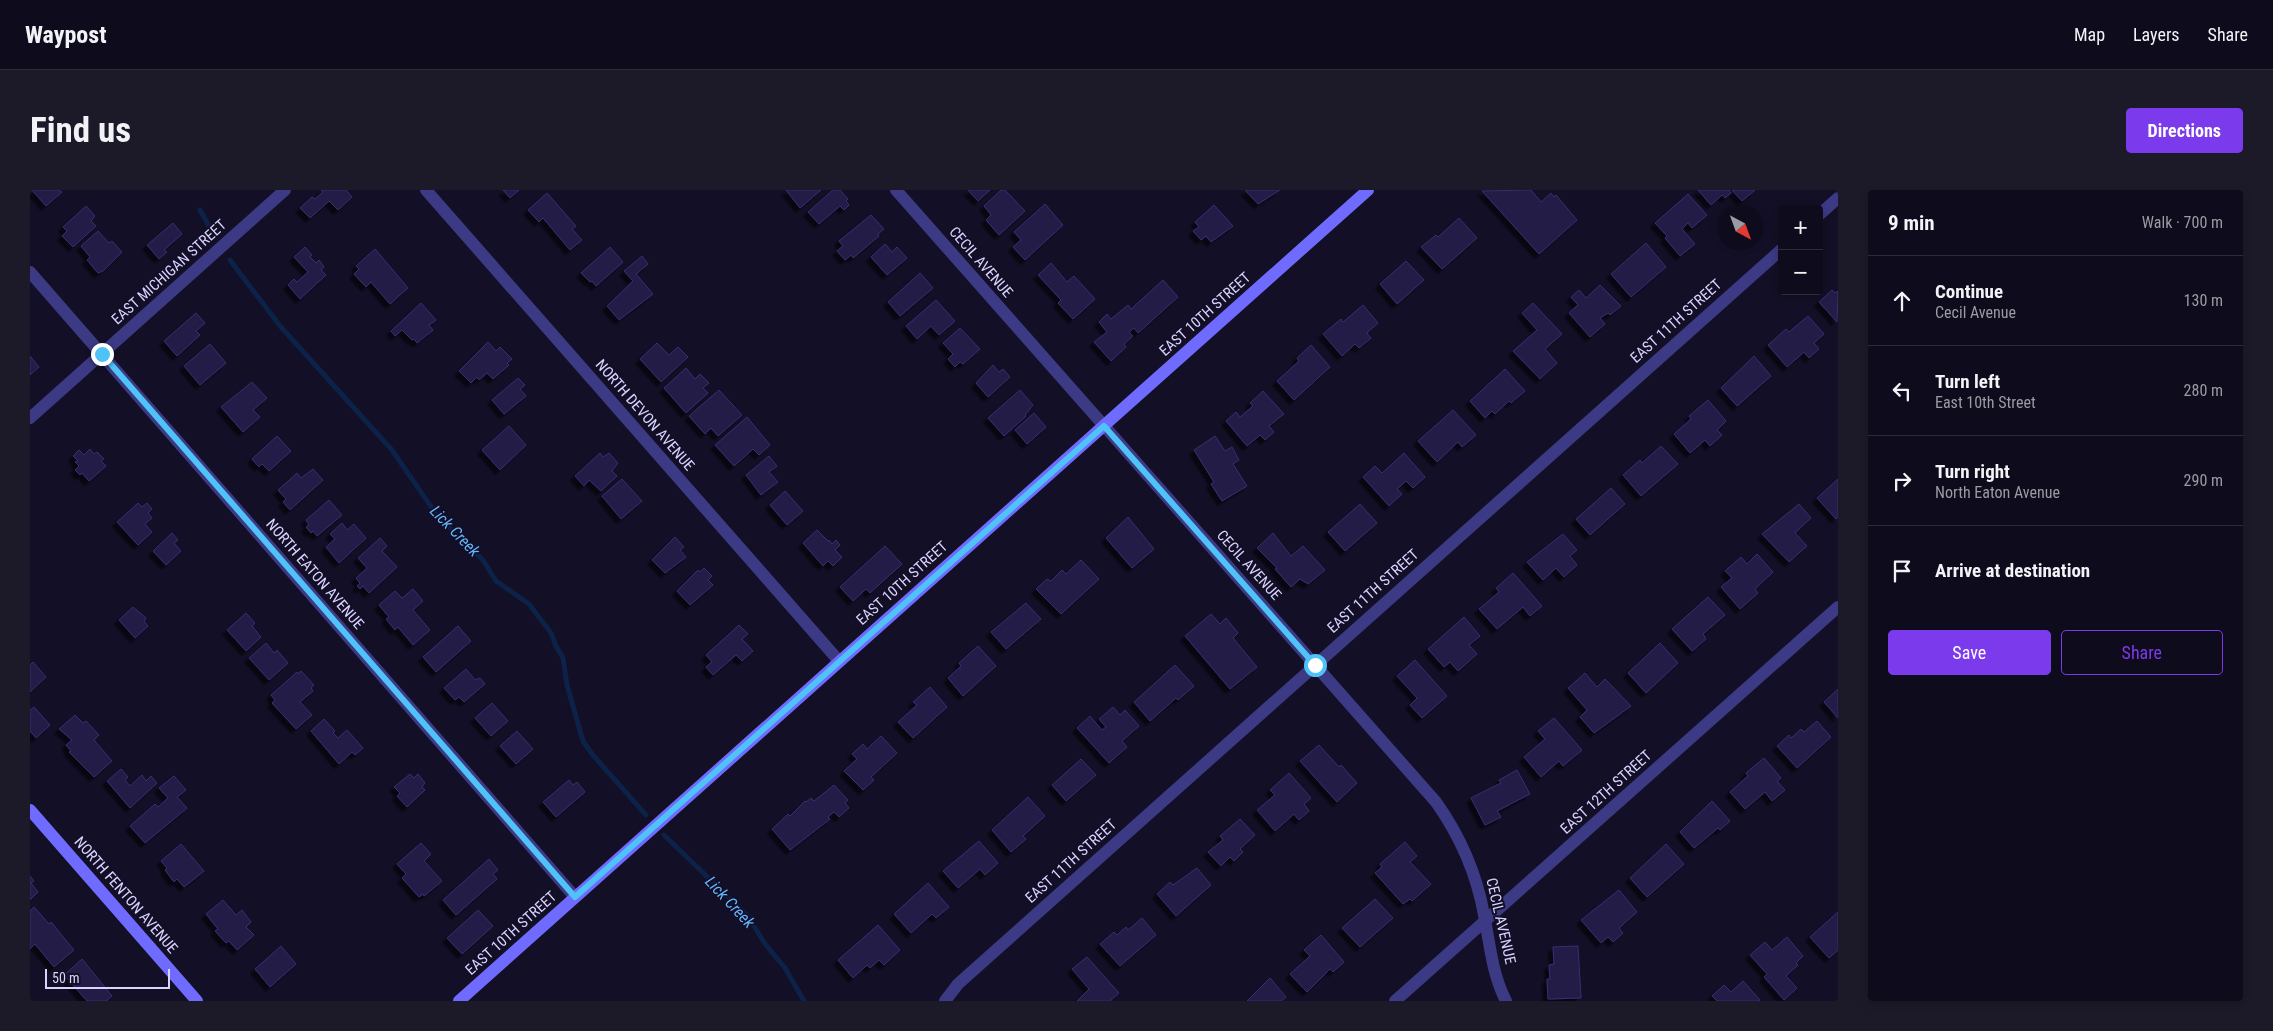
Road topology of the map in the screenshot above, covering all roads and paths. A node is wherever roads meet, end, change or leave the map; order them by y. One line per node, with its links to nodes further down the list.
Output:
1 (285, 190): 9 (street, EAST MICHIGAN STREET)
2 (426, 190): 13 (street, NORTH DEVON AVENUE)
3 (896, 190): 11 (street, CECIL AVENUE)
4 (1368, 190): 11 (main road, EAST 10TH STREET)
5 (1838, 198): 6 (street)
6 (1823, 211)
7 (1780, 250): 14 (street, EAST 11TH STREET)
8 (30, 272): 9 (street, NORTH EATON AVENUE)
9 (102, 354): 10 (street, EAST MICHIGAN STREET); 16 (street, NORTH EATON AVENUE)
10 (30, 418)
11 (1104, 426): 13 (main road, EAST 10TH STREET); 14 (street, CECIL AVENUE)
12 (1838, 606): 17 (street, EAST 12TH STREET)
13 (839, 661): 16 (main road, EAST 10TH STREET)
14 (1315, 665): 17 (street, CECIL AVENUE); 20 (street, EAST 11TH STREET)
15 (30, 810): 18 (main road, NORTH FENTON AVENUE)
16 (575, 897): 19 (main road, EAST 10TH STREET)
17 (1485, 921): 21 (street, EAST 12TH STREET); 22 (street, CECIL AVENUE)
18 (197, 1001)
19 (459, 1001)
20 (945, 1001)
21 (1395, 1001)
22 (1506, 1001)

